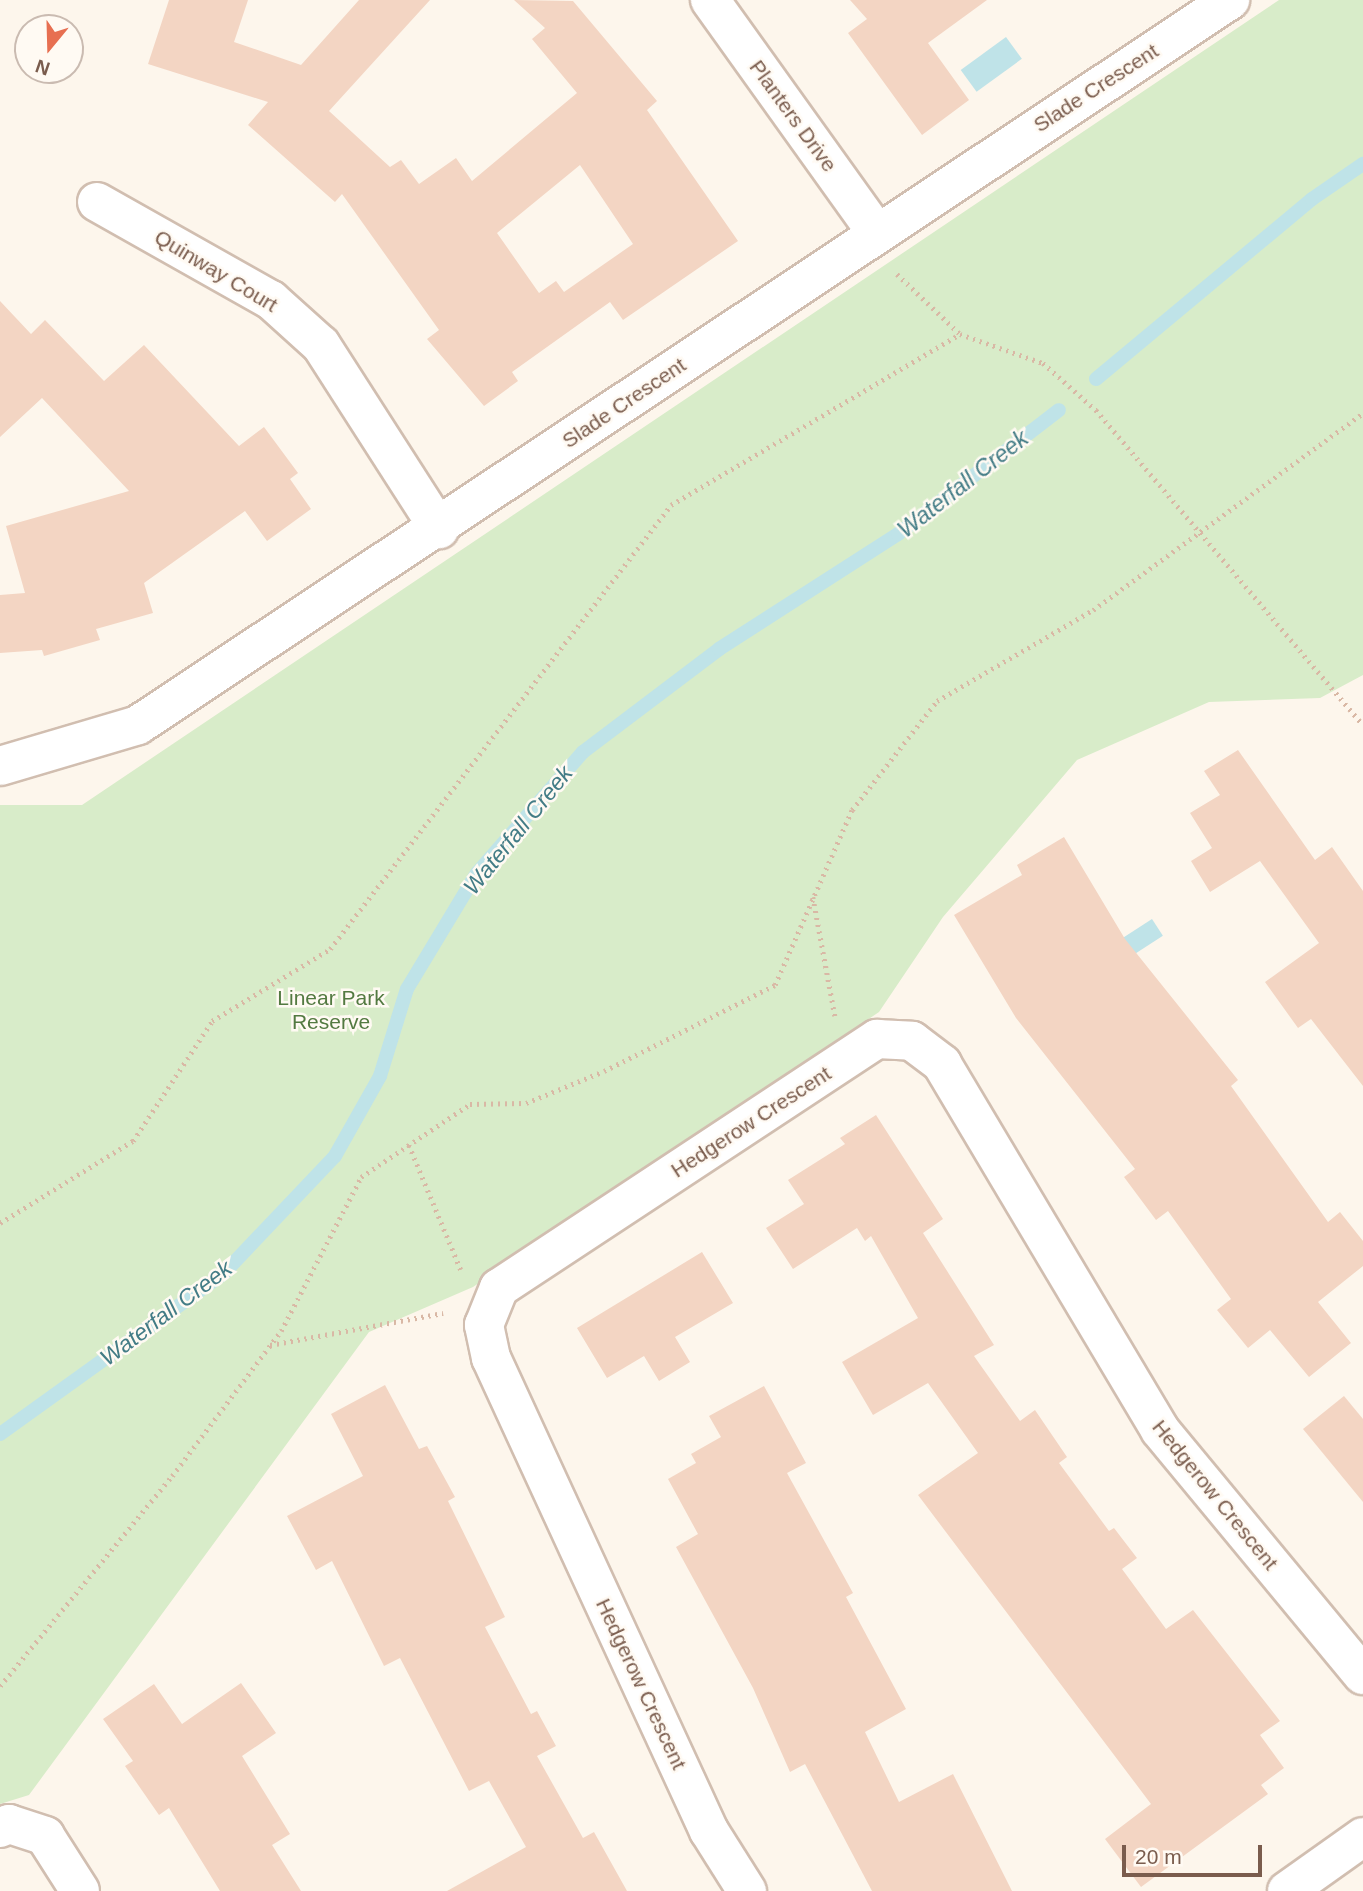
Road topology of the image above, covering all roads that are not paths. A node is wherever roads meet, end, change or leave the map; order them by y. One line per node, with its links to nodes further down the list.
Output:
1 (710, 0): 4 (street, Planters Drive)
2 (1230, 0): 4 (street, Slade Crescent)
3 (97, 202): 5 (street, Quinway Court)
4 (876, 232): 5 (street, Slade Crescent)
5 (439, 529): 6 (street, Slade Crescent)
6 (0, 766)
7 (1363, 1675): 11 (street, Hedgerow Crescent)
8 (0, 1828): 10 (street)
9 (1363, 1837): 12 (street)
10 (80, 1891)
11 (747, 1891)
12 (1287, 1891)

